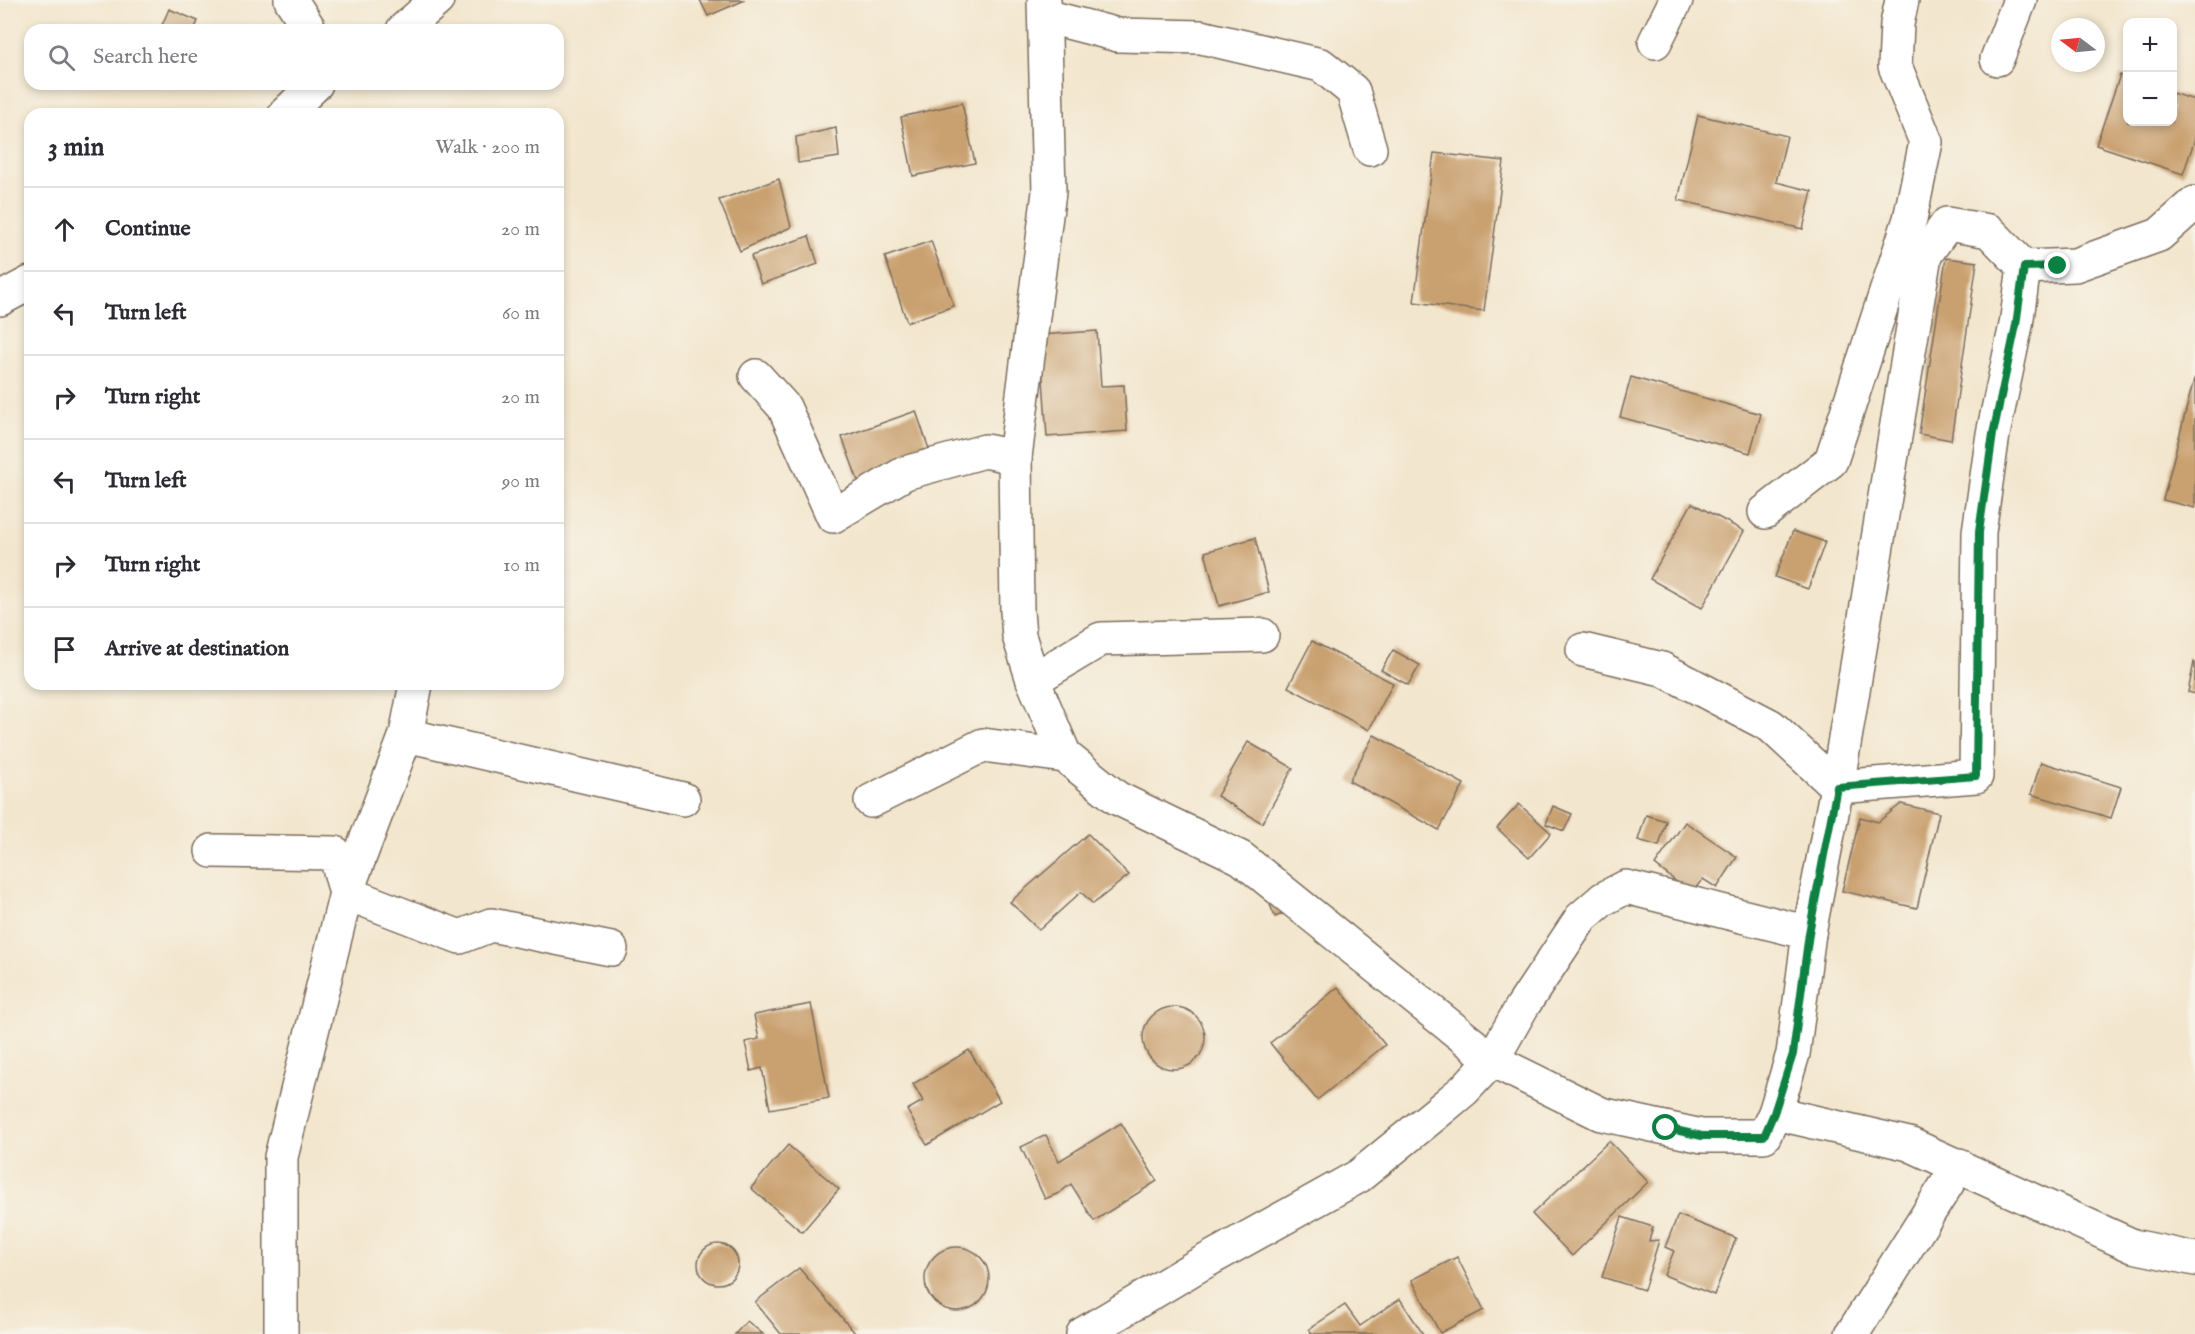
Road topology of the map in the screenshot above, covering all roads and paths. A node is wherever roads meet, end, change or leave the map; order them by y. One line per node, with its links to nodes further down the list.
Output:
1 (291, 0): 7 (street)
2 (438, 0): 8 (street)
3 (1676, 0): 9 (street)
4 (1902, 0): 20 (street)
5 (2020, 0): 10 (street)
6 (1045, 8): 13 (street); 19 (street)
7 (306, 24)
8 (410, 24)
9 (1655, 42)
10 (1997, 59)
11 (310, 90): 12 (street)
12 (291, 108)
13 (1370, 149)
14 (2195, 203): 15 (street)
15 (2024, 267): 27 (street); 27 (street)
16 (24, 286): 17 (street)
17 (0, 299)
18 (756, 376): 19 (street)
19 (1015, 457): 23 (street)
20 (1765, 512)
21 (1262, 635): 23 (street)
22 (1583, 650): 27 (street)
23 (1033, 680): 26 (street)
24 (415, 690): 25 (street)
25 (406, 735): 28 (street); 31 (street)
26 (1065, 756): 29 (street); 34 (street)
27 (1837, 787): 32 (street)
28 (683, 800)
29 (871, 801)
30 (212, 850): 31 (street)
31 (346, 893): 33 (street); 38 (street)
32 (1809, 933): 34 (street); 35 (street)
33 (611, 950)
34 (1492, 1060): 35 (street); 39 (street)
35 (1774, 1113): 36 (street)
36 (1959, 1166): 37 (street); 40 (street)
37 (2195, 1259)
38 (281, 1334)
39 (1083, 1334)
40 (1852, 1334)

